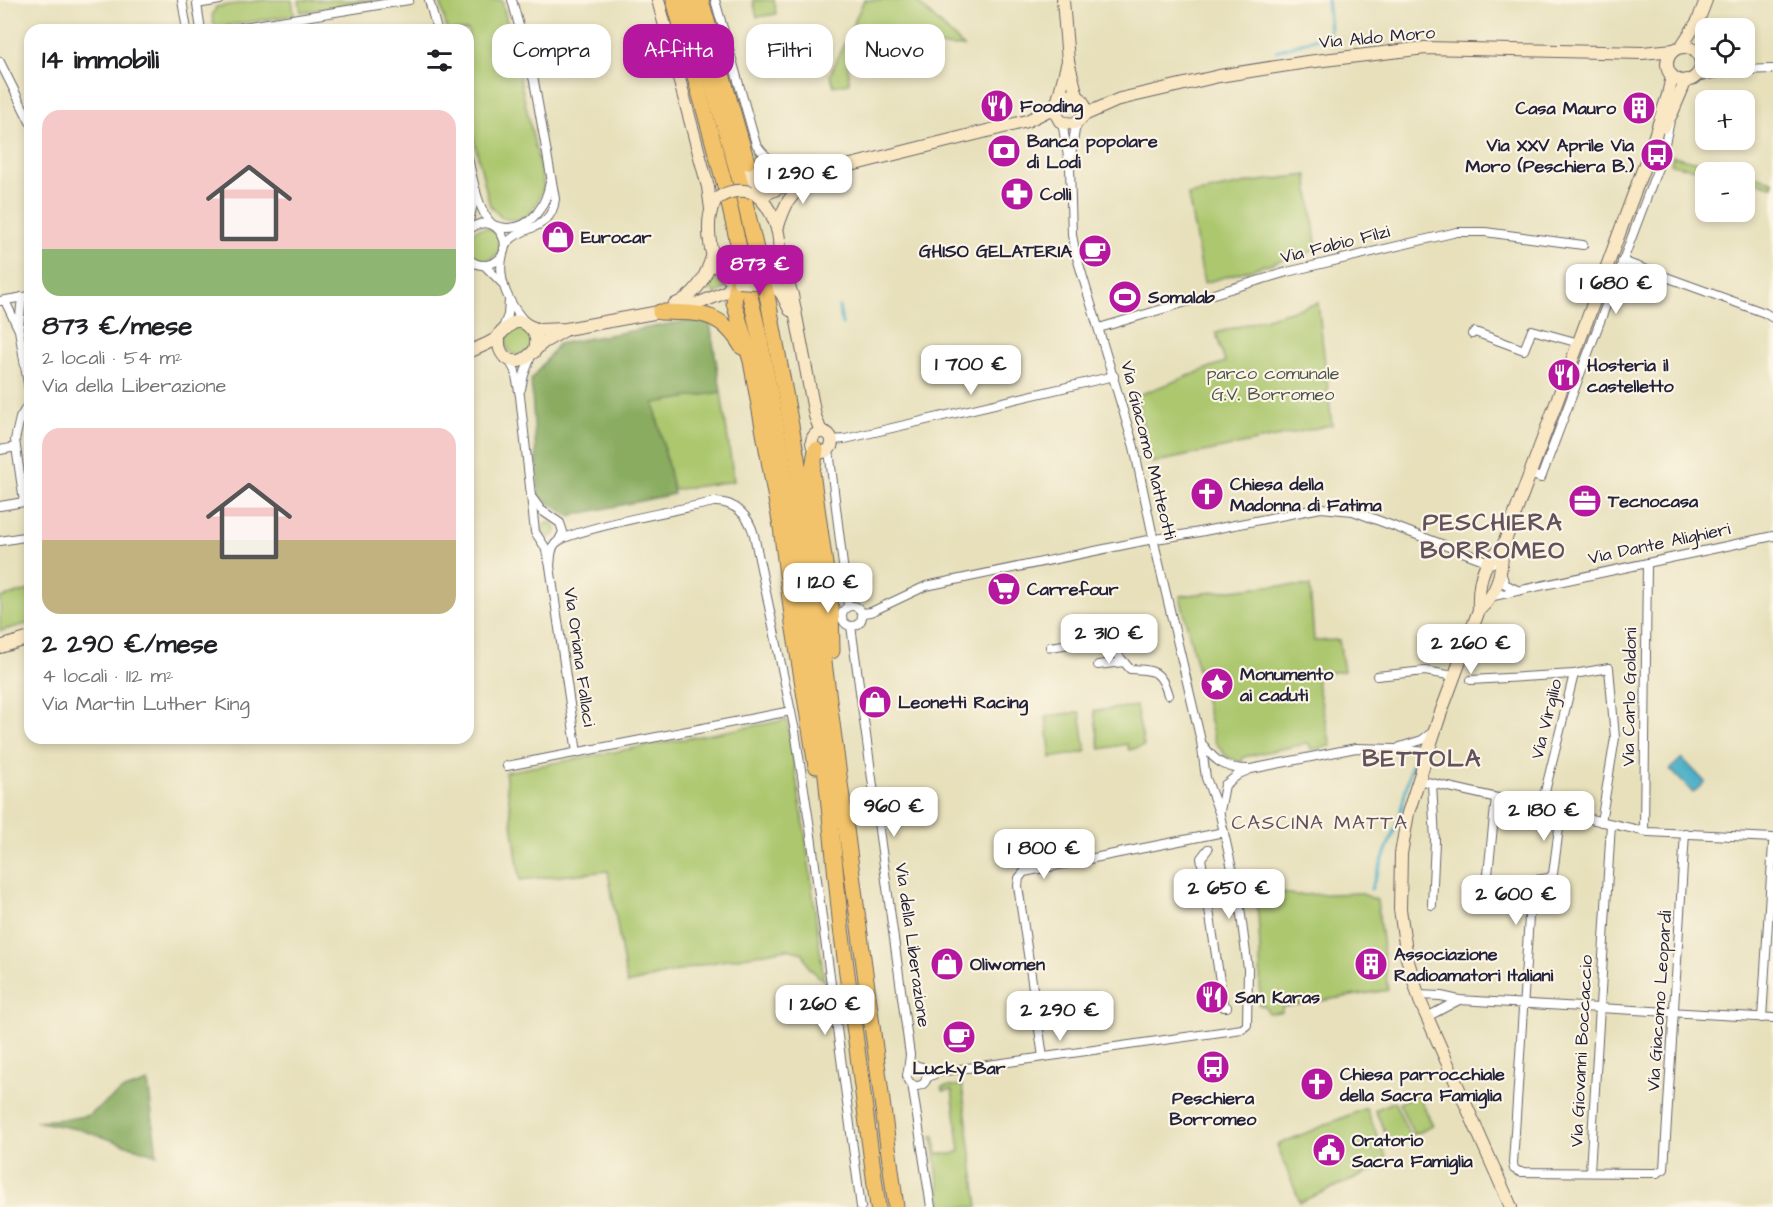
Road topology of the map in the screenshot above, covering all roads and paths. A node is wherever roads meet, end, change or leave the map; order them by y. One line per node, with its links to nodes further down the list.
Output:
1 (182, 0): 14 (street)
2 (220, 0): 15 (street)
3 (409, 0): 16 (street)
4 (429, 0): 17 (street)
5 (512, 0): 43 (street)
6 (658, 0): 48 (street)
7 (674, 0): 149 (highway)
8 (688, 0): 148 (highway)
9 (701, 0): 40 (highway)
10 (715, 0): 38 (street)
11 (1063, 0): 22 (street)
12 (1706, 0): 13 (street)
13 (1699, 18)
14 (186, 24)
15 (200, 24)
16 (262, 24)
17 (435, 24)
18 (1695, 25): 19 (street)
19 (1677, 49): 20 (street, Via Aldo Moro); 21 (street); 26 (street)
20 (1642, 53): 26 (street); 31 (street, Via Aldo Moro)
21 (1695, 53)
22 (1068, 61): 30 (street); 32 (street)
23 (0, 62): 33 (street)
24 (1773, 69): 25 (street)
25 (1755, 70)
26 (1670, 73): 29 (street); 39 (street)
27 (1695, 74): 29 (street)
28 (1695, 78): 29 (street)
29 (1690, 79): 34 (street)
30 (1079, 97): 31 (street, Via Aldo Moro); 32 (street); 35 (street)
31 (1120, 99): 35 (street, Via Aldo Moro)
32 (1058, 101): 36 (street); 37 (street)
33 (24, 110)
34 (1672, 113): 39 (street); 55 (street)
35 (1082, 118): 37 (street); 41 (street, Via Giacomo Matteotti)
36 (1027, 121): 37 (street); 42 (street)
37 (1061, 122): 41 (street, Via Giacomo Matteotti)
38 (750, 128): 40 (street); 42 (street)
39 (1652, 146): 73 (street)
40 (747, 162): 46 (street)
41 (1070, 168): 68 (street, Via Giacomo Matteotti)
42 (821, 173): 46 (street); 50 (street)
43 (551, 175): 45 (street); 52 (street)
44 (474, 182): 45 (street)
45 (476, 190): 47 (street)
46 (756, 195): 48 (street, bridge); 50 (street)
47 (474, 199)
48 (715, 203): 54 (street)
49 (474, 228): 52 (street)
50 (776, 230): 53 (street)
51 (1583, 245): 68 (street, Via Fabio Filzi)
52 (504, 250): 56 (street); 59 (street)
53 (779, 252): 57 (street); 66 (street, Via della Liberazione)
54 (713, 254): 58 (street); 64 (street)
55 (1622, 261): 65 (street); 86 (street)
56 (474, 263): 59 (street)
57 (768, 279): 58 (street, bridge); 66 (street, Via della Liberazione)
58 (737, 282): 64 (street); 79 (highway)
59 (503, 284): 61 (street)
60 (24, 297): 62 (street)
61 (509, 300): 67 (street); 71 (street)
62 (3, 301): 70 (street)
63 (24, 306): 70 (street)
64 (660, 312): 69 (street); 79 (highway)
65 (1773, 318)
66 (795, 320): 83 (street, Via della Liberazione)
67 (529, 326): 69 (street); 71 (street); 75 (street)
68 (1099, 328): 80 (street, Via Giacomo Matteotti)
69 (566, 329): 75 (street)
70 (19, 330): 78 (street)
71 (501, 332): 74 (street); 77 (street)
72 (1472, 334): 73 (street)
73 (1579, 343): 86 (street)
74 (474, 349)
75 (533, 353): 77 (street); 81 (street)
76 (474, 356): 77 (street)
77 (506, 357): 81 (street)
78 (24, 360)
79 (751, 361): 149 (highway)
80 (1114, 376): 83 (street); 94 (street, Via Giacomo Matteotti)
81 (520, 396): 87 (street)
82 (24, 412): 84 (street)
83 (822, 444): 106 (street, Via della Liberazione); 148 (highway)
84 (16, 447): 85 (street); 88 (street)
85 (0, 450)
86 (1529, 474): 98 (street)
87 (531, 496): 89 (street); 90 (street)
88 (0, 506)
89 (557, 520): 90 (street); 91 (street); 96 (street)
90 (535, 527): 97 (street)
91 (590, 529): 96 (street); 120 (street)
92 (1773, 536): 100 (street, Via Dante Alighieri)
93 (24, 537): 95 (street)
94 (1153, 539): 99 (street); 108 (street); 122 (street, Via Giacomo Matteotti)
95 (0, 541)
96 (557, 542): 97 (street); 101 (street)
97 (542, 543): 101 (street)
98 (1502, 549): 99 (street); 102 (street)
99 (1488, 562): 102 (street); 104 (street)
100 (1647, 564): 103 (street, Via Dante Alighieri); 140 (street, Via Carlo Goldoni)
101 (550, 566): 125 (street, Via Oriana Fallaci)
102 (1500, 571): 103 (street); 105 (street)
103 (1517, 590): 105 (street, Via Dante Alighieri)
104 (1479, 592): 105 (street); 107 (street)
105 (1491, 597): 107 (street)
106 (848, 606): 108 (street); 109 (street, Via della Liberazione)
107 (1479, 610): 117 (street)
108 (862, 614): 109 (street)
109 (851, 626): 160 (street, Via della Liberazione)
110 (24, 640): 111 (street)
111 (0, 647)
112 (1050, 647): 113 (street)
113 (1124, 662): 114 (street); 119 (street)
114 (1098, 665)
115 (1574, 674): 118 (street); 135 (street, Via Virgilio); 138 (street)
116 (1377, 676): 117 (street)
117 (1454, 676): 121 (street)
118 (1471, 680)
119 (1168, 694)
120 (791, 711): 125 (street); 163 (street)
121 (1434, 731): 123 (street); 124 (street)
122 (1201, 741): 126 (street, Via Giacomo Matteotti); 129 (street, Via Giacomo Matteotti)
123 (1394, 749): 124 (street); 128 (street)
124 (1427, 752): 130 (street)
125 (577, 753): 127 (street)
126 (1223, 765): 128 (street); 129 (street); 131 (street)
127 (507, 766)
128 (1251, 769): 131 (street)
129 (1206, 771): 133 (street, Via Giacomo Matteotti)
130 (1418, 780): 132 (street); 150 (street)
131 (1226, 783): 133 (street); 137 (street)
132 (1432, 783): 134 (street); 147 (street)
133 (1210, 784): 137 (street, Via Giacomo Matteotti)
134 (1496, 798): 135 (street); 146 (street)
135 (1541, 808): 136 (street)
136 (1561, 813): 138 (street); 152 (street)
137 (1220, 815): 141 (street, Via Giacomo Matteotti)
138 (1601, 822): 139 (street)
139 (1611, 824): 140 (street); 154 (street, Via Giovanni Boccaccio)
140 (1644, 831): 142 (street)
141 (1224, 832): 159 (street); 159 (street, Via Giacomo Matteotti)
142 (1685, 832): 143 (street); 155 (street, Via Giacomo Leopardi)
143 (1773, 838)
144 (1773, 844): 157 (street)
145 (1208, 849): 153 (street)
146 (1486, 884)
147 (1432, 904)
148 (859, 926): 165 (highway)
149 (841, 928): 164 (highway)
150 (1418, 995): 151 (street); 156 (street)
151 (1459, 1000): 152 (street); 156 (street)
152 (1524, 1004): 154 (street); 162 (street)
153 (1227, 1007)
154 (1600, 1008): 155 (street); 162 (street, Via Giovanni Boccaccio)
155 (1675, 1012): 157 (street); 162 (street, Via Giacomo Leopardi)
156 (1426, 1017): 167 (street)
157 (1762, 1018): 158 (street)
158 (1773, 1018)
159 (1043, 1057): 160 (street)
160 (919, 1071): 161 (street); 161 (street, Via della Liberazione)
161 (916, 1085): 166 (street, Via della Liberazione)
162 (1590, 1172)
163 (861, 1207)
164 (878, 1207)
165 (896, 1207)
166 (931, 1207)
167 (1511, 1207)

